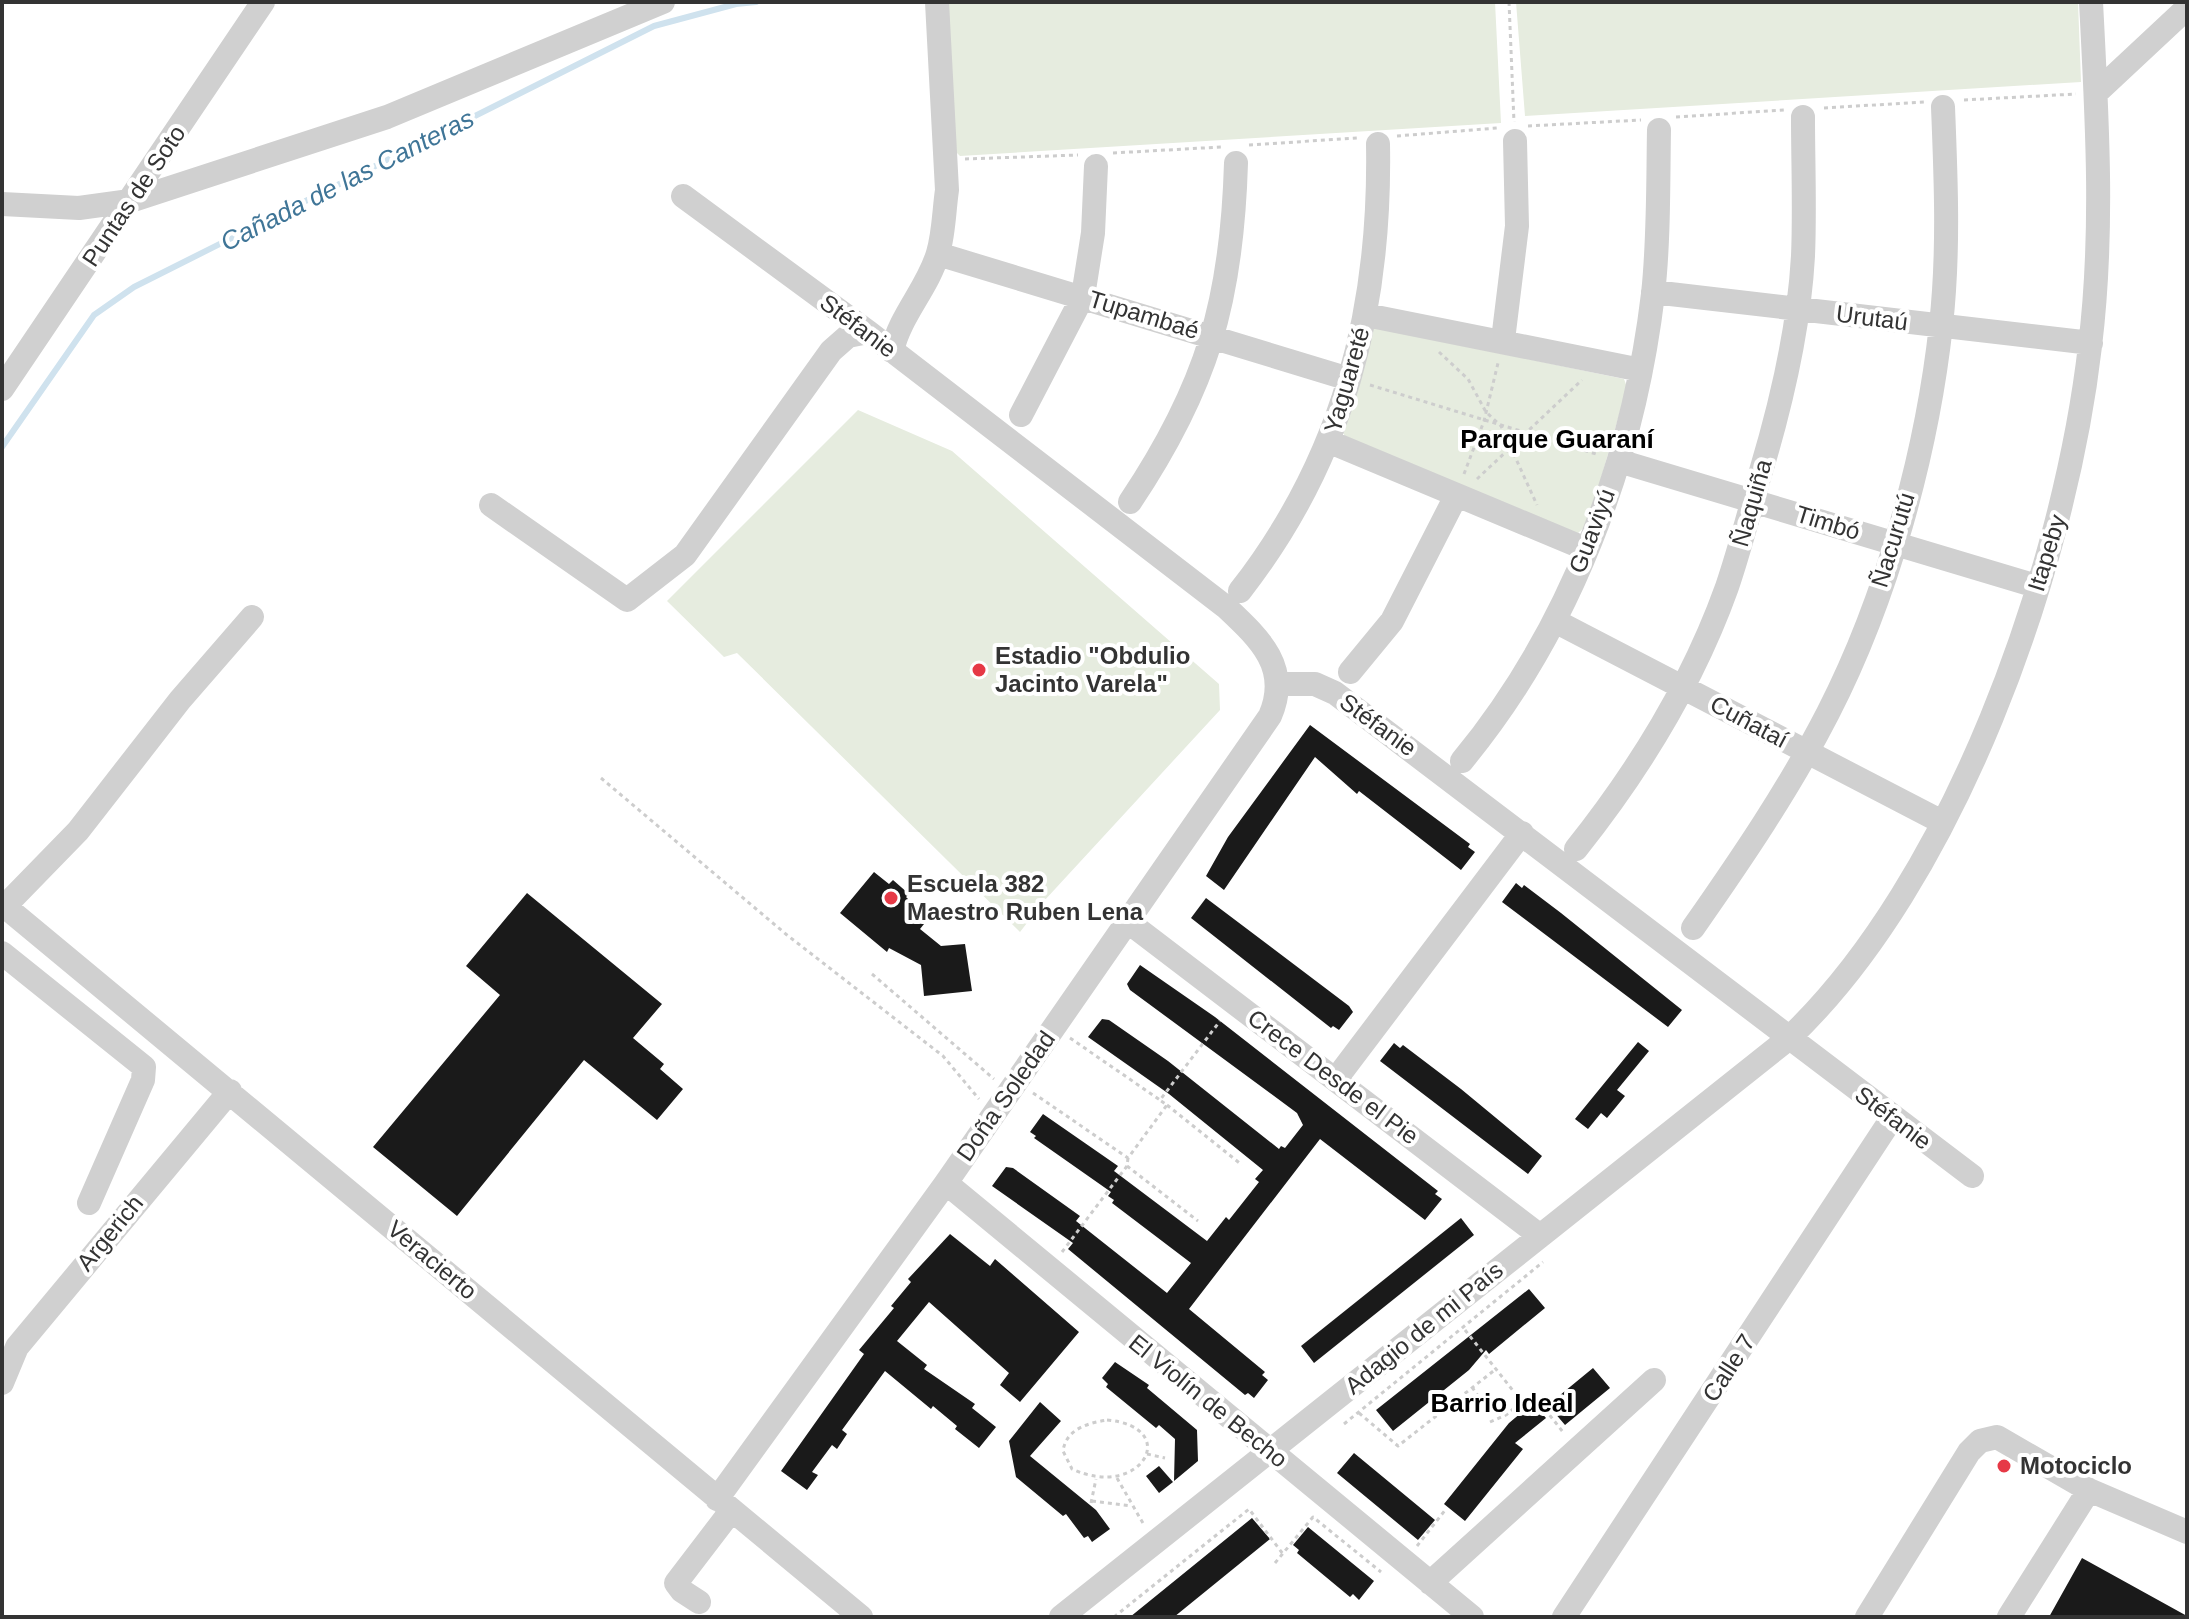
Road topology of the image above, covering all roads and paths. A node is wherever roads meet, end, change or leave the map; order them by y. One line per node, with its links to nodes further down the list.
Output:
1 (263, 2): 17 (street, Puntas de Soto)
2 (663, 2): 17 (street)
3 (937, 2): 14 (street)
4 (1509, 2): 11 (path)
5 (2091, 2): 7 (street, Itapeby)
6 (2187, 8): 7 (street)
7 (2096, 93): 8 (path); 29 (street, Itapeby)
8 (1942, 103): 9 (path); 25 (street, Ñacurutú)
9 (1803, 112): 10 (path); 22 (street, Ñaquiña)
10 (1658, 122): 11 (path); 20 (street, Guaviyú)
11 (1510, 132): 12 (path); 28 (street)
12 (1377, 139): 13 (path); 23 (street, Yaguareté)
13 (1096, 158): 14 (path); 21 (street)
14 (945, 160): 19 (street)
15 (1236, 163): 27 (street)
16 (683, 196): 26 (street, Stéfanie)
17 (130, 201): 18 (street); 34 (street, Puntas de Soto)
18 (2, 204)
19 (938, 254): 21 (street, Tupambaé); 30 (street)
20 (1653, 292): 22 (street, Urutaú); 32 (street, Guaviyú)
21 (1083, 296): 27 (street, Tupambaé); 36 (street)
22 (1797, 309): 25 (street, Urutaú); 44 (street, Ñaquiña)
23 (1366, 315): 24 (street); 33 (street, Yaguareté)
24 (1420, 325): 28 (street); 35 (path)
25 (1941, 326): 29 (street, Urutaú); 48 (street, Ñacurutú)
26 (868, 332): 30 (street, Stéfanie); 46 (street)
27 (1213, 336): 33 (street, Tupambaé); 45 (street)
28 (1503, 340): 31 (street); 35 (path)
29 (2091, 343): 50 (street, Itapeby)
30 (892, 351): 55 (street, Stéfanie)
31 (1612, 363): 32 (street); 39 (path)
32 (1641, 370): 42 (street, Guaviyú)
33 (1349, 379): 37 (path); 40 (street, Yaguareté)
34 (2, 389)
35 (1486, 412): 37 (path); 38 (path)
36 (1021, 415)
37 (1484, 421): 38 (path); 43 (path)
38 (1501, 426): 39 (path); 41 (path)
39 (1526, 433): 41 (path); 42 (path)
40 (1330, 442): 43 (street); 51 (street, Yaguareté)
41 (1511, 448): 43 (path); 47 (path)
42 (1619, 461): 44 (street, Timbó); 49 (street, Guaviyú)
43 (1456, 496): 49 (street); 54 (street)
44 (1753, 501): 48 (street, Timbó); 56 (street, Ñaquiña)
45 (1130, 502)
46 (491, 505)
47 (1539, 509)
48 (1895, 543): 50 (street, Timbó); 57 (street, Ñacurutú)
49 (1586, 549): 53 (street, Guaviyú)
50 (2036, 586): 60 (street, Itapeby)
51 (1240, 591)
52 (252, 617): 63 (street)
53 (1555, 621): 56 (street, Cuñataí); 58 (street, Guaviyú)
54 (1350, 672)
55 (1278, 684): 61 (street, Stéfanie); 64 (street, Doña Soledad)
56 (1682, 687): 57 (street, Cuñataí); 62 (street, Ñaquiña)
57 (1807, 752): 60 (street, Cuñataí); 65 (street, Ñacurutú)
58 (1462, 761)
59 (601, 778): 77 (path)
60 (1942, 822): 70 (street, Itapeby)
61 (1522, 833): 70 (street, Stéfanie); 71 (street)
62 (1576, 849)
63 (3, 905): 73 (street, Veracierto)
64 (1127, 921): 68 (street, Crece Desde el Pie); 69 (street, Doña Soledad)
65 (1693, 928)
66 (2, 953): 83 (street)
67 (872, 974): 72 (path)
68 (1235, 1002): 71 (street, Crece Desde el Pie); 74 (path)
69 (1054, 1027): 72 (street, Doña Soledad); 74 (path)
70 (1788, 1039): 76 (street, Stéfanie); 85 (street, Adagio de mi País)
71 (1336, 1079): 85 (street, Crece Desde el Pie)
72 (1012, 1087): 77 (street, Doña Soledad); 78 (path)
73 (230, 1091): 90 (street, Argerich); 104 (street, Veracierto)
74 (1160, 1100): 75 (path)
75 (1167, 1105): 78 (path); 79 (path)
76 (1892, 1118): 81 (street, Stéfanie); 119 (street, Calle 7)
77 (986, 1126): 82 (street, Doña Soledad)
78 (1128, 1158): 80 (path)
79 (1242, 1165)
80 (1127, 1166): 84 (path); 86 (path)
81 (1972, 1176)
82 (946, 1183): 86 (street, El Violín de Becho); 104 (street, Doña Soledad)
83 (89, 1203)
84 (1198, 1221)
85 (1534, 1239): 87 (path); 98 (street, Adagio de mi País)
86 (1048, 1269): 98 (street, El Violín de Becho)
87 (1464, 1328): 88 (path); 94 (path)
88 (1496, 1369): 91 (path); 93 (path)
89 (1654, 1380): 113 (street)
90 (2, 1383)
91 (1472, 1387): 92 (path); 94 (path)
92 (1480, 1399)
93 (1522, 1402): 95 (path); 97 (path)
94 (1359, 1413): 96 (path)
95 (1490, 1422)
96 (1344, 1424)
97 (1566, 1436)
98 (1269, 1450): 108 (street, Adagio de mi País); 110 (street, El Violín de Becho)
99 (1147, 1454): 100 (path); 101 (path); 102 (path)
100 (1165, 1458)
101 (1117, 1478): 102 (path); 105 (path)
102 (1096, 1479): 105 (path)
103 (2089, 1490): 107 (street); 120 (street); 121 (street)
104 (724, 1505): 114 (street, Doña Soledad); 116 (street, Veracierto)
105 (1132, 1506): 108 (path)
106 (1446, 1509): 110 (path)
107 (2187, 1532)
108 (1157, 1540): 117 (street, Adagio de mi País)
109 (1283, 1554): 111 (path); 112 (path); 118 (path)
110 (1405, 1562): 113 (street, El Violín de Becho)
111 (1275, 1563)
112 (1381, 1572)
113 (1430, 1583): 115 (street, El Violín de Becho)
114 (699, 1602)
115 (1458, 1613)
116 (861, 1617)
117 (1061, 1617)
118 (1114, 1617)
119 (1564, 1617)
120 (1867, 1617)
121 (2009, 1617)

